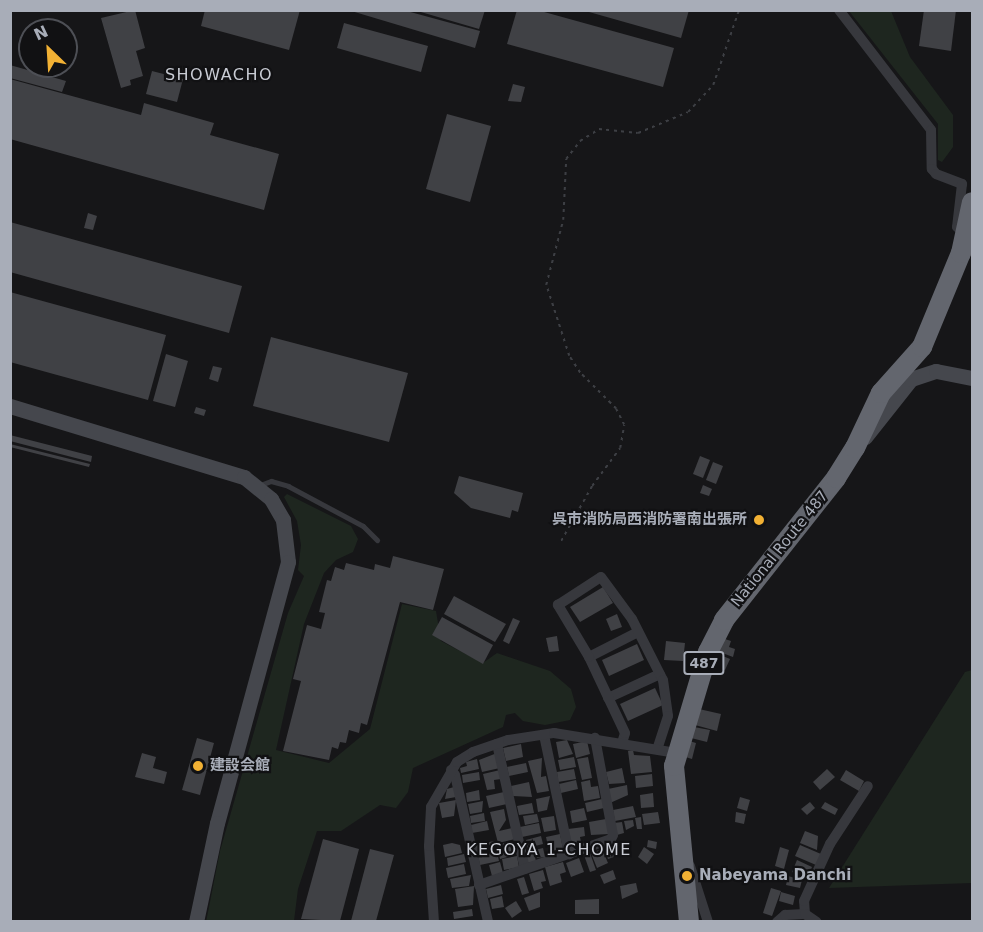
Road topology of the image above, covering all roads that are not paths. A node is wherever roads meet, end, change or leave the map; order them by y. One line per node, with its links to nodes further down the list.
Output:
1 (839, 10): 3 (street)
2 (972, 202): 3 (highway, National Route 487 / 487)
3 (966, 234): 6 (highway, National Route 487 / 487)
4 (972, 378): 6 (street)
5 (10, 406): 7 (street)
6 (855, 448): 17 (highway, National Route 487 / 487)
7 (258, 486): 8 (lane); 25 (street)
8 (377, 540)
9 (638, 632): 10 (street); 10 (street); 11 (street)
10 (589, 657): 12 (street)
11 (660, 674): 12 (street); 17 (street)
12 (608, 698): 15 (street)
13 (544, 735): 14 (street); 16 (street); 21 (street)
14 (595, 738): 15 (street); 21 (street)
15 (622, 743): 17 (street)
16 (497, 744): 18 (street); 22 (street)
17 (667, 751): 20 (highway, National Route 487 / 487)
18 (451, 770): 23 (street); 26 (street)
19 (868, 786): 24 (street)
20 (682, 846): 28 (highway, National Route 487 / 487); 29 (street)
21 (569, 854): 22 (street)
22 (525, 869): 23 (street)
23 (479, 885): 27 (street)
24 (805, 914): 30 (street); 31 (street)
25 (196, 921)
26 (434, 921)
27 (488, 921)
28 (689, 921)
29 (708, 921)
30 (777, 921)
31 (817, 921)

